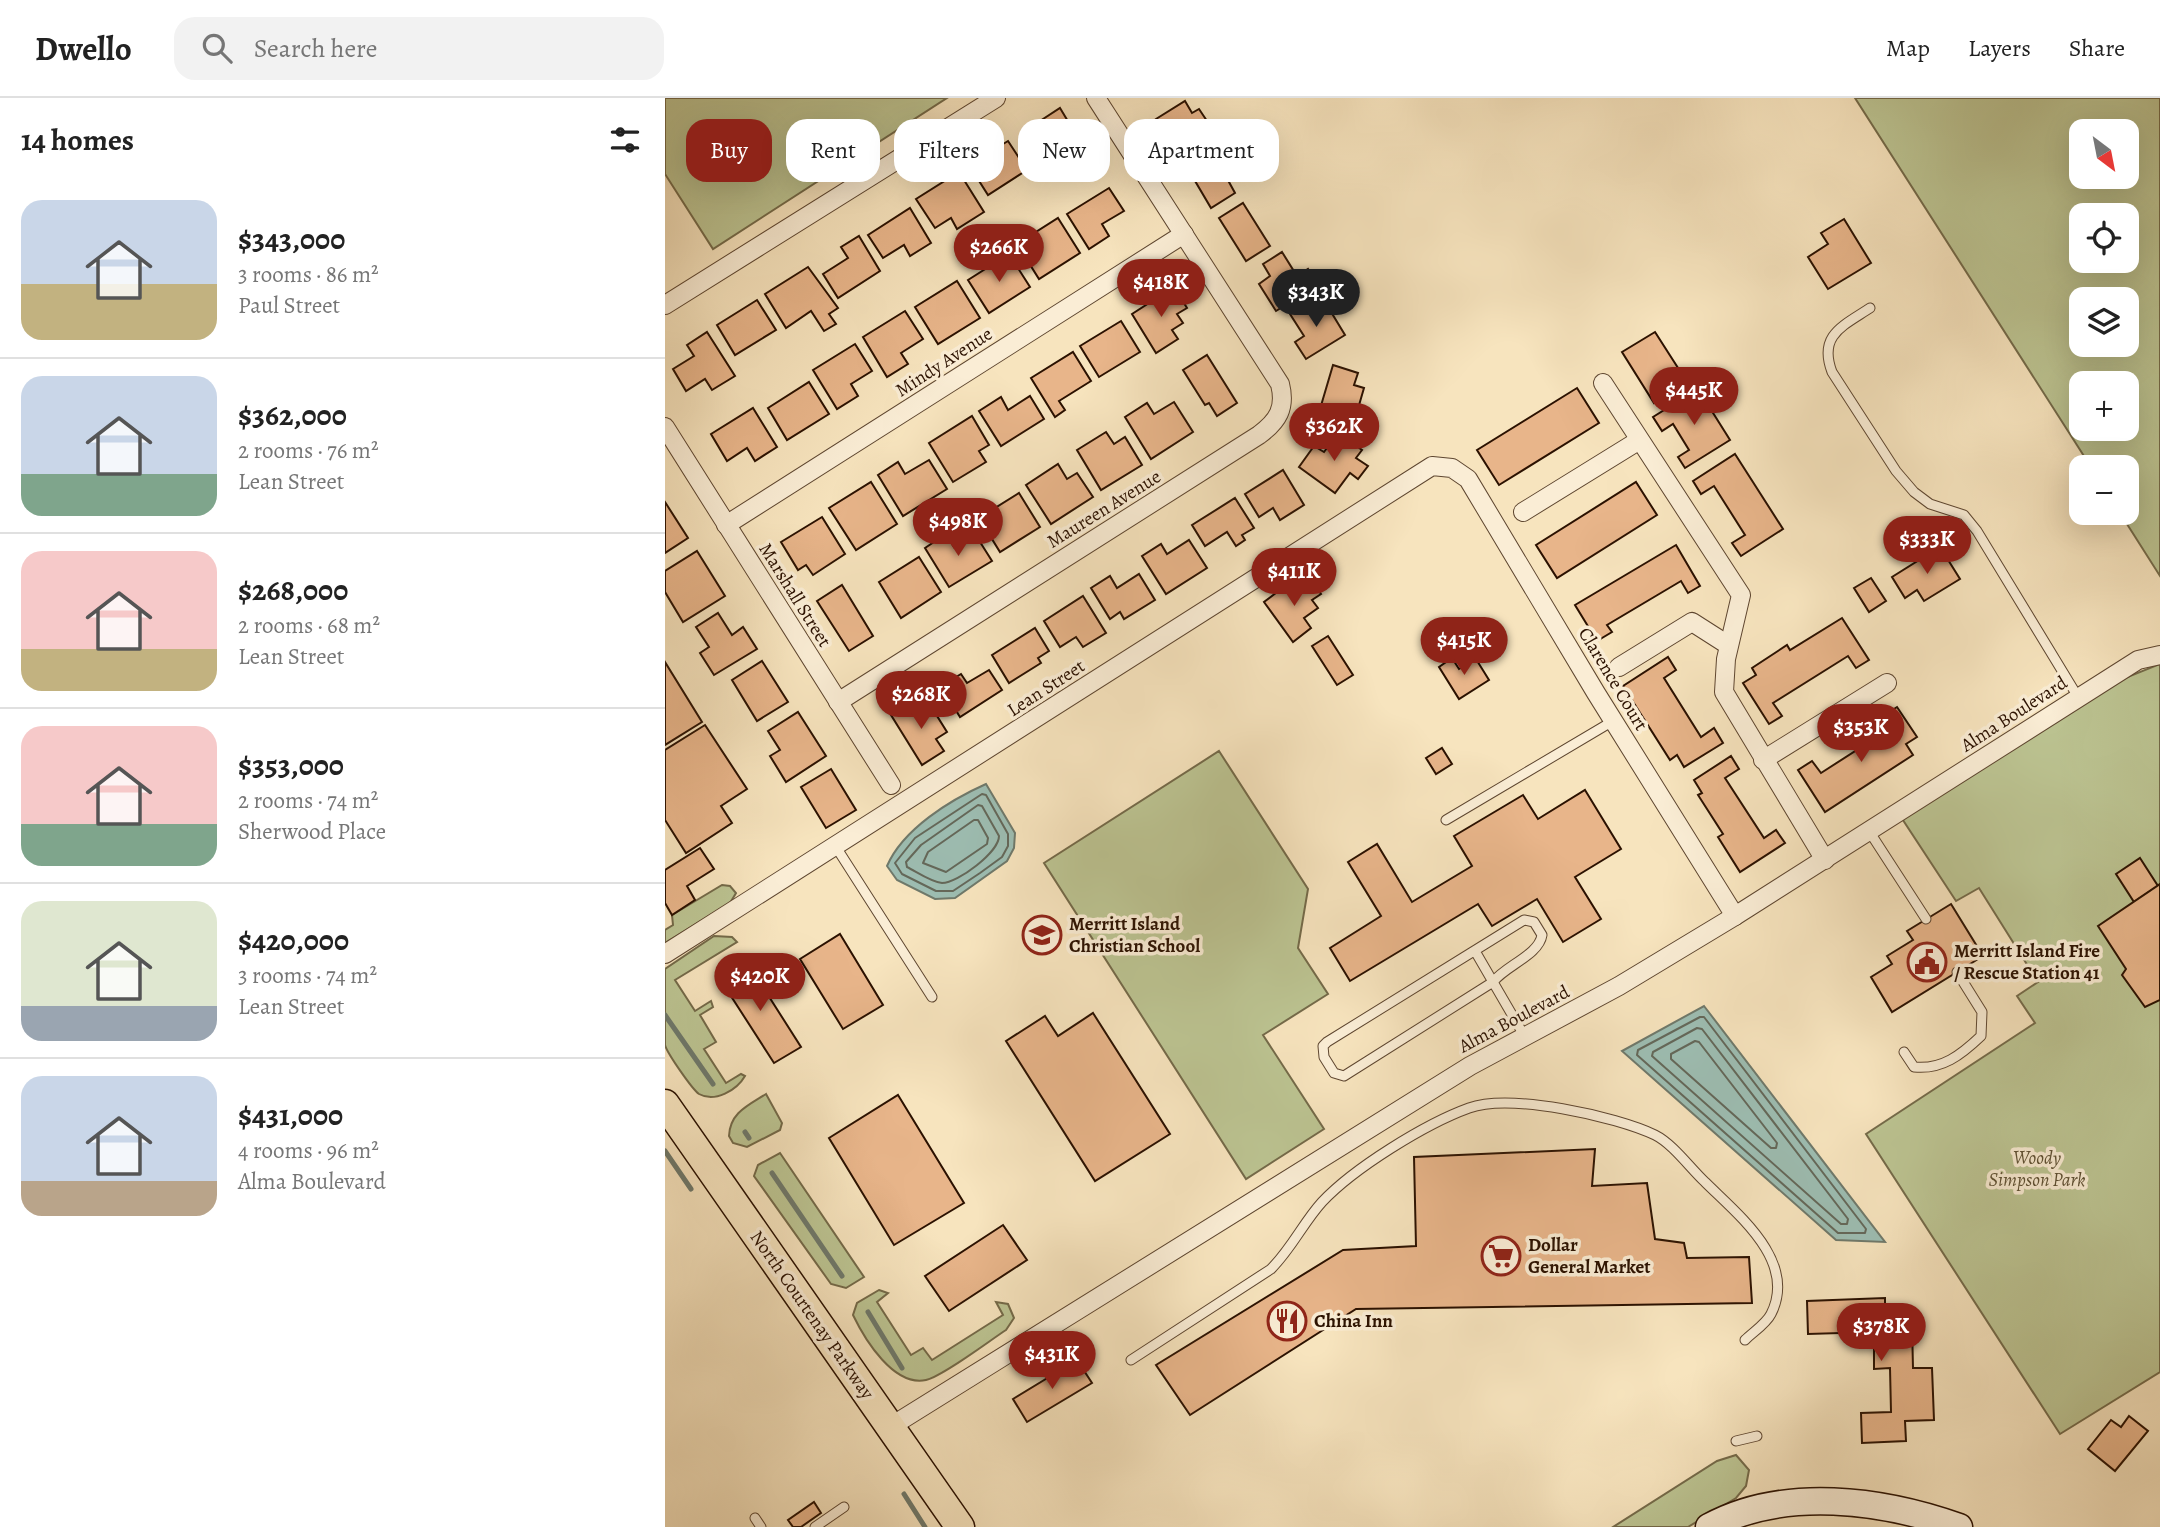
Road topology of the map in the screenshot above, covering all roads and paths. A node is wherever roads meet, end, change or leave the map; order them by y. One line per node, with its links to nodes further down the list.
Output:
1 (996, 98): 4 (street)
2 (1097, 98): 3 (street)
3 (1184, 234): 11 (street, Mindy Avenue); 17 (street, Maureen Avenue)
4 (665, 305)
5 (1870, 308): 16 (lane)
6 (1603, 383): 8 (street)
7 (665, 428): 11 (street, Marshall Street)
8 (1639, 441): 10 (street); 12 (street)
9 (1452, 468): 18 (street, Clarence Court); 23 (street, Lean Street)
10 (1523, 512)
11 (726, 525): 17 (street, Marshall Street)
12 (1728, 645): 14 (street); 19 (street)
13 (2160, 655): 16 (street, Alma Boulevard)
14 (1619, 667)
15 (1887, 683): 19 (street)
16 (2078, 697): 22 (street, Alma Boulevard)
17 (838, 702): 20 (street, Marshall Street)
18 (1613, 720): 21 (lane); 25 (street, Clarence Court)
19 (1763, 760): 24 (street)
20 (891, 785)
21 (1446, 820)
22 (1869, 831): 24 (street, Alma Boulevard); 26 (lane)
23 (836, 847): 28 (street, Lean Street); 31 (lane)
24 (1825, 860): 25 (street, Alma Boulevard)
25 (1735, 916): 32 (street, Alma Boulevard)
26 (1926, 919)
27 (1475, 951): 30 (lane); 30 (lane); 30 (lane)
28 (665, 954)
29 (1957, 972): 33 (lane)
30 (1493, 982): 32 (lane)
31 (932, 997)
32 (1524, 1037): 37 (street, Alma Boulevard)
33 (1903, 1052)
34 (665, 1104): 37 (main road, North Courtenay Parkway)
35 (1745, 1340): 36 (lane)
36 (1131, 1360)
37 (890, 1427): 44 (main road, North Courtenay Parkway)
38 (1757, 1436): 39 (lane)
39 (1736, 1441)
40 (844, 1507): 43 (lane)
41 (755, 1518): 42 (lane)
42 (761, 1527)
43 (815, 1527)
44 (960, 1527)
45 (1709, 1527): 46 (street)
46 (1959, 1527)

